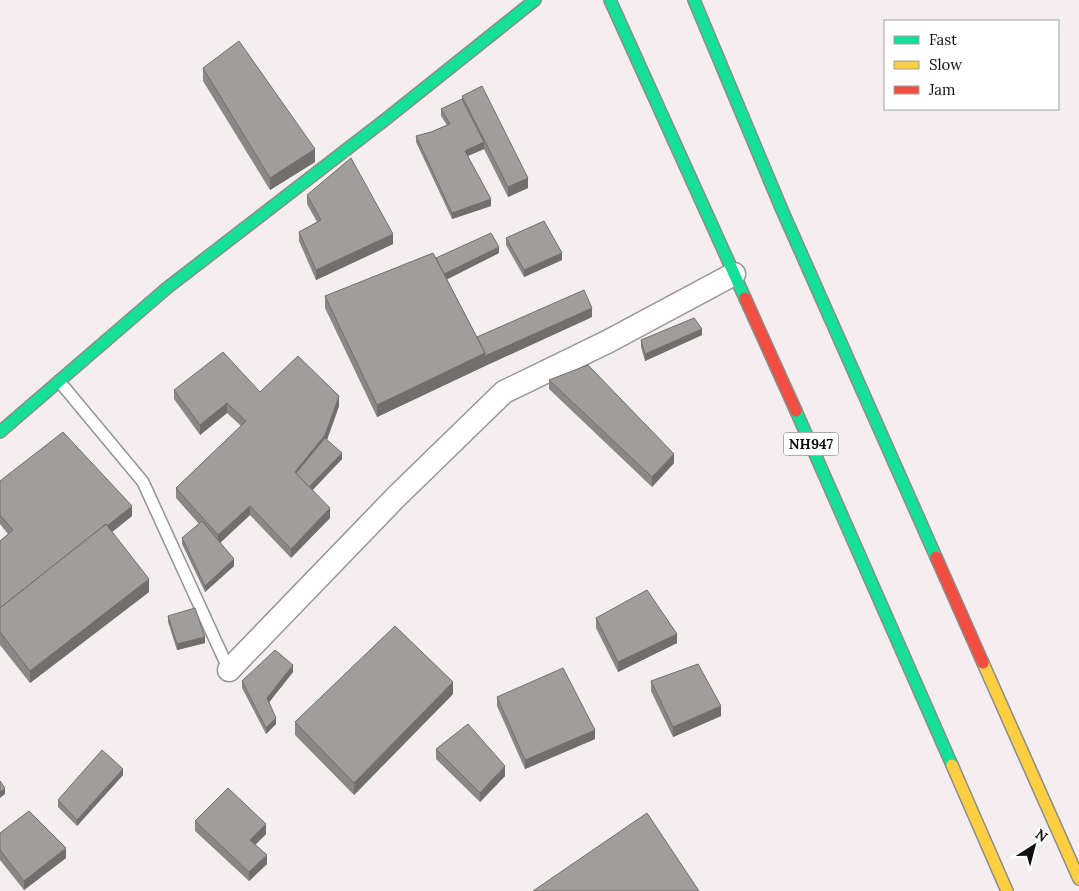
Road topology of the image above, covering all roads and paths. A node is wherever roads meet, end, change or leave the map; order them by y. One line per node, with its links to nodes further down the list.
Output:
1 (535, 0): 5 (main road)
2 (610, 0): 4 (main road, NH947)
3 (694, 0): 8 (main road)
4 (734, 274): 7 (street); 9 (main road, NH947)
5 (59, 381): 6 (main road); 7 (lane)
6 (0, 432)
7 (229, 670)
8 (1079, 879)
9 (1007, 891)

